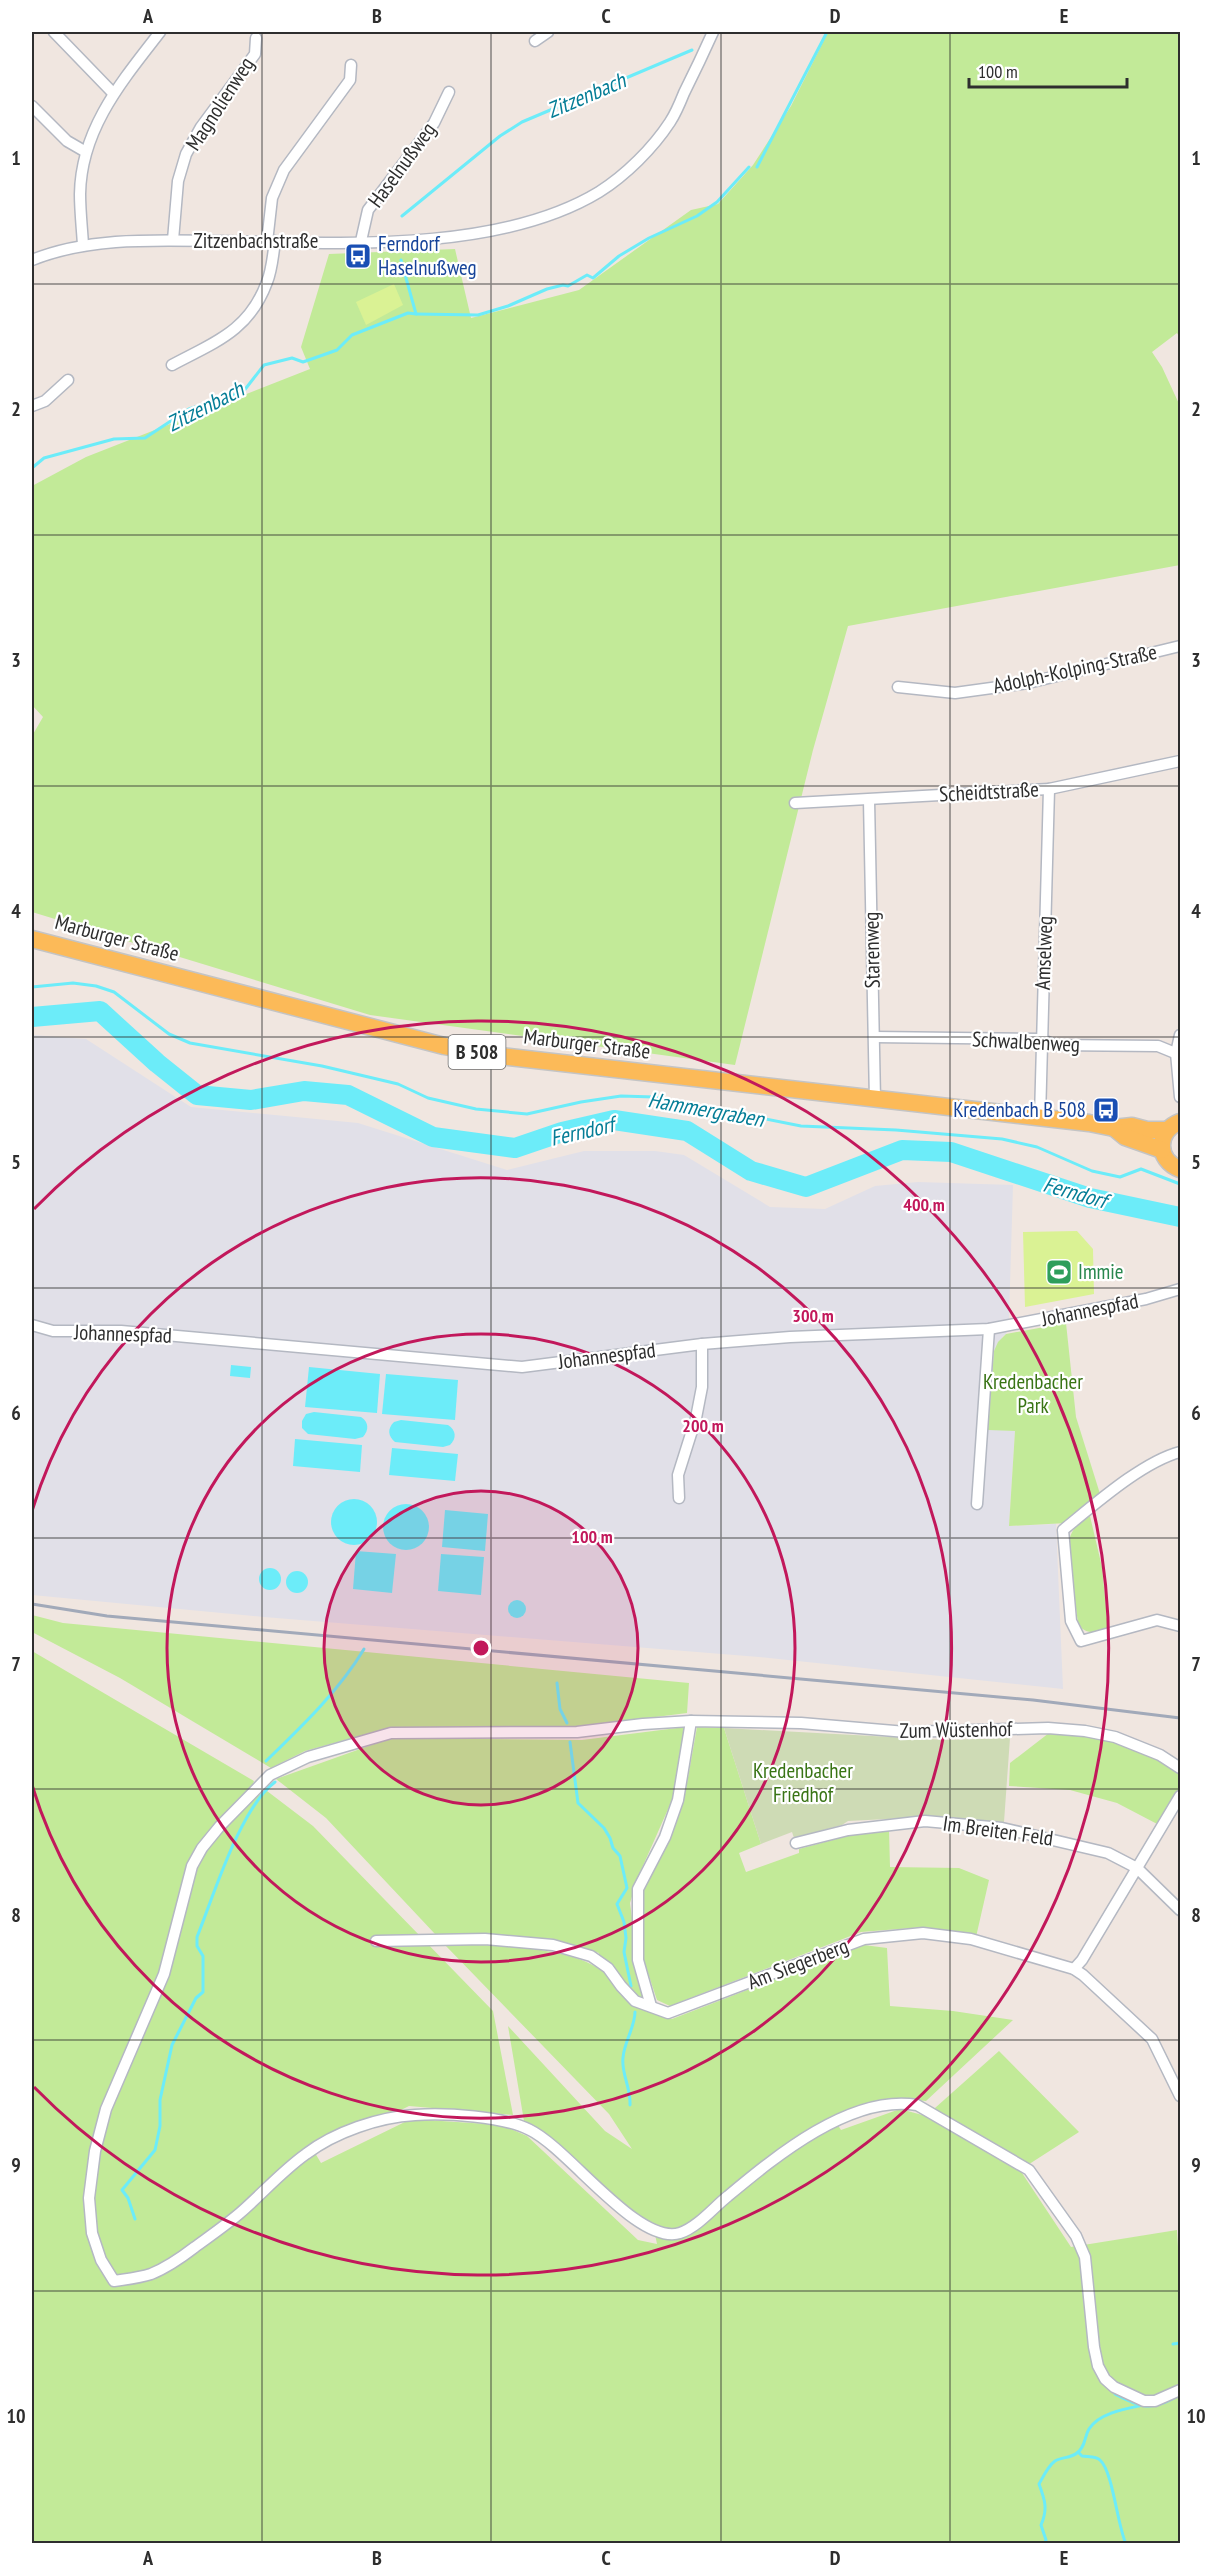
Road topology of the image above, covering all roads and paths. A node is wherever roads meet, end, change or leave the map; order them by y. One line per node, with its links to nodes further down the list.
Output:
1 (54, 32): 9 (street)
2 (160, 32): 9 (street)
3 (548, 32): 6 (street)
4 (713, 32): 14 (street, Zitzenbachstraße)
5 (256, 38): 12 (street, Magnolienweg)
6 (535, 41)
7 (351, 65): 13 (street)
8 (449, 92): 14 (street, Haselnußweg)
9 (113, 93): 11 (street)
10 (32, 106): 11 (street)
11 (86, 152): 15 (street)
12 (173, 240): 13 (street, Zitzenbachstraße); 15 (street, Zitzenbachstraße)
13 (271, 241): 14 (street, Zitzenbachstraße); 17 (street)
14 (361, 241)
15 (83, 245): 16 (street, Zitzenbachstraße)
16 (32, 260)
17 (172, 364)
18 (68, 380): 19 (street)
19 (32, 406)
20 (1180, 646): 21 (street, Adolph-Kolping-Straße)
21 (898, 687)
22 (1180, 761): 23 (street, Scheidtstraße)
23 (1049, 789): 24 (street, Scheidtstraße); 29 (street, Amselweg)
24 (869, 800): 25 (street, Scheidtstraße); 28 (street, Starenweg)
25 (795, 803)
26 (32, 939): 32 (main road, Marburger Straße / B 508)
27 (1180, 1035): 30 (street)
28 (874, 1037): 29 (street, Schwalbenweg); 32 (street, Starenweg)
29 (1041, 1039): 30 (street, Schwalbenweg); 33 (street, Amselweg)
30 (1178, 1054): 31 (street)
31 (1180, 1097)
32 (875, 1100): 33 (main road, Marburger Straße / B 508)
33 (1040, 1118): 35 (main road, Marburger Straße / B 508)
34 (1174, 1126): 35 (main road, Marburger Straße / B 508); 36 (main road, B 508)
35 (1114, 1128): 36 (main road, Marburger Straße / B 508)
36 (1162, 1150): 37 (main road, B 508)
37 (1180, 1169)
38 (1180, 1288): 40 (street, Johannespfad)
39 (32, 1325): 41 (street, Johannespfad)
40 (989, 1329): 41 (street, Johannespfad); 44 (street)
41 (702, 1344): 43 (street)
42 (1180, 1452): 45 (street)
43 (679, 1498)
44 (977, 1504)
45 (1180, 1626)
46 (691, 1721): 47 (street, Zum Wüstenhof); 54 (street); 56 (street, Zum Wüstenhof)
47 (1180, 1768)
48 (1180, 1796): 50 (street)
49 (796, 1843): 50 (street, Im Breiten Feld)
50 (1137, 1868): 51 (street, Im Breiten Feld); 53 (street)
51 (1180, 1910)
52 (376, 1941): 54 (street, Am Siegerberg)
53 (1074, 1969): 54 (street, Am Siegerberg); 55 (street, Am Siegerberg)
54 (651, 2006)
55 (1180, 2096)
56 (1180, 2390)

